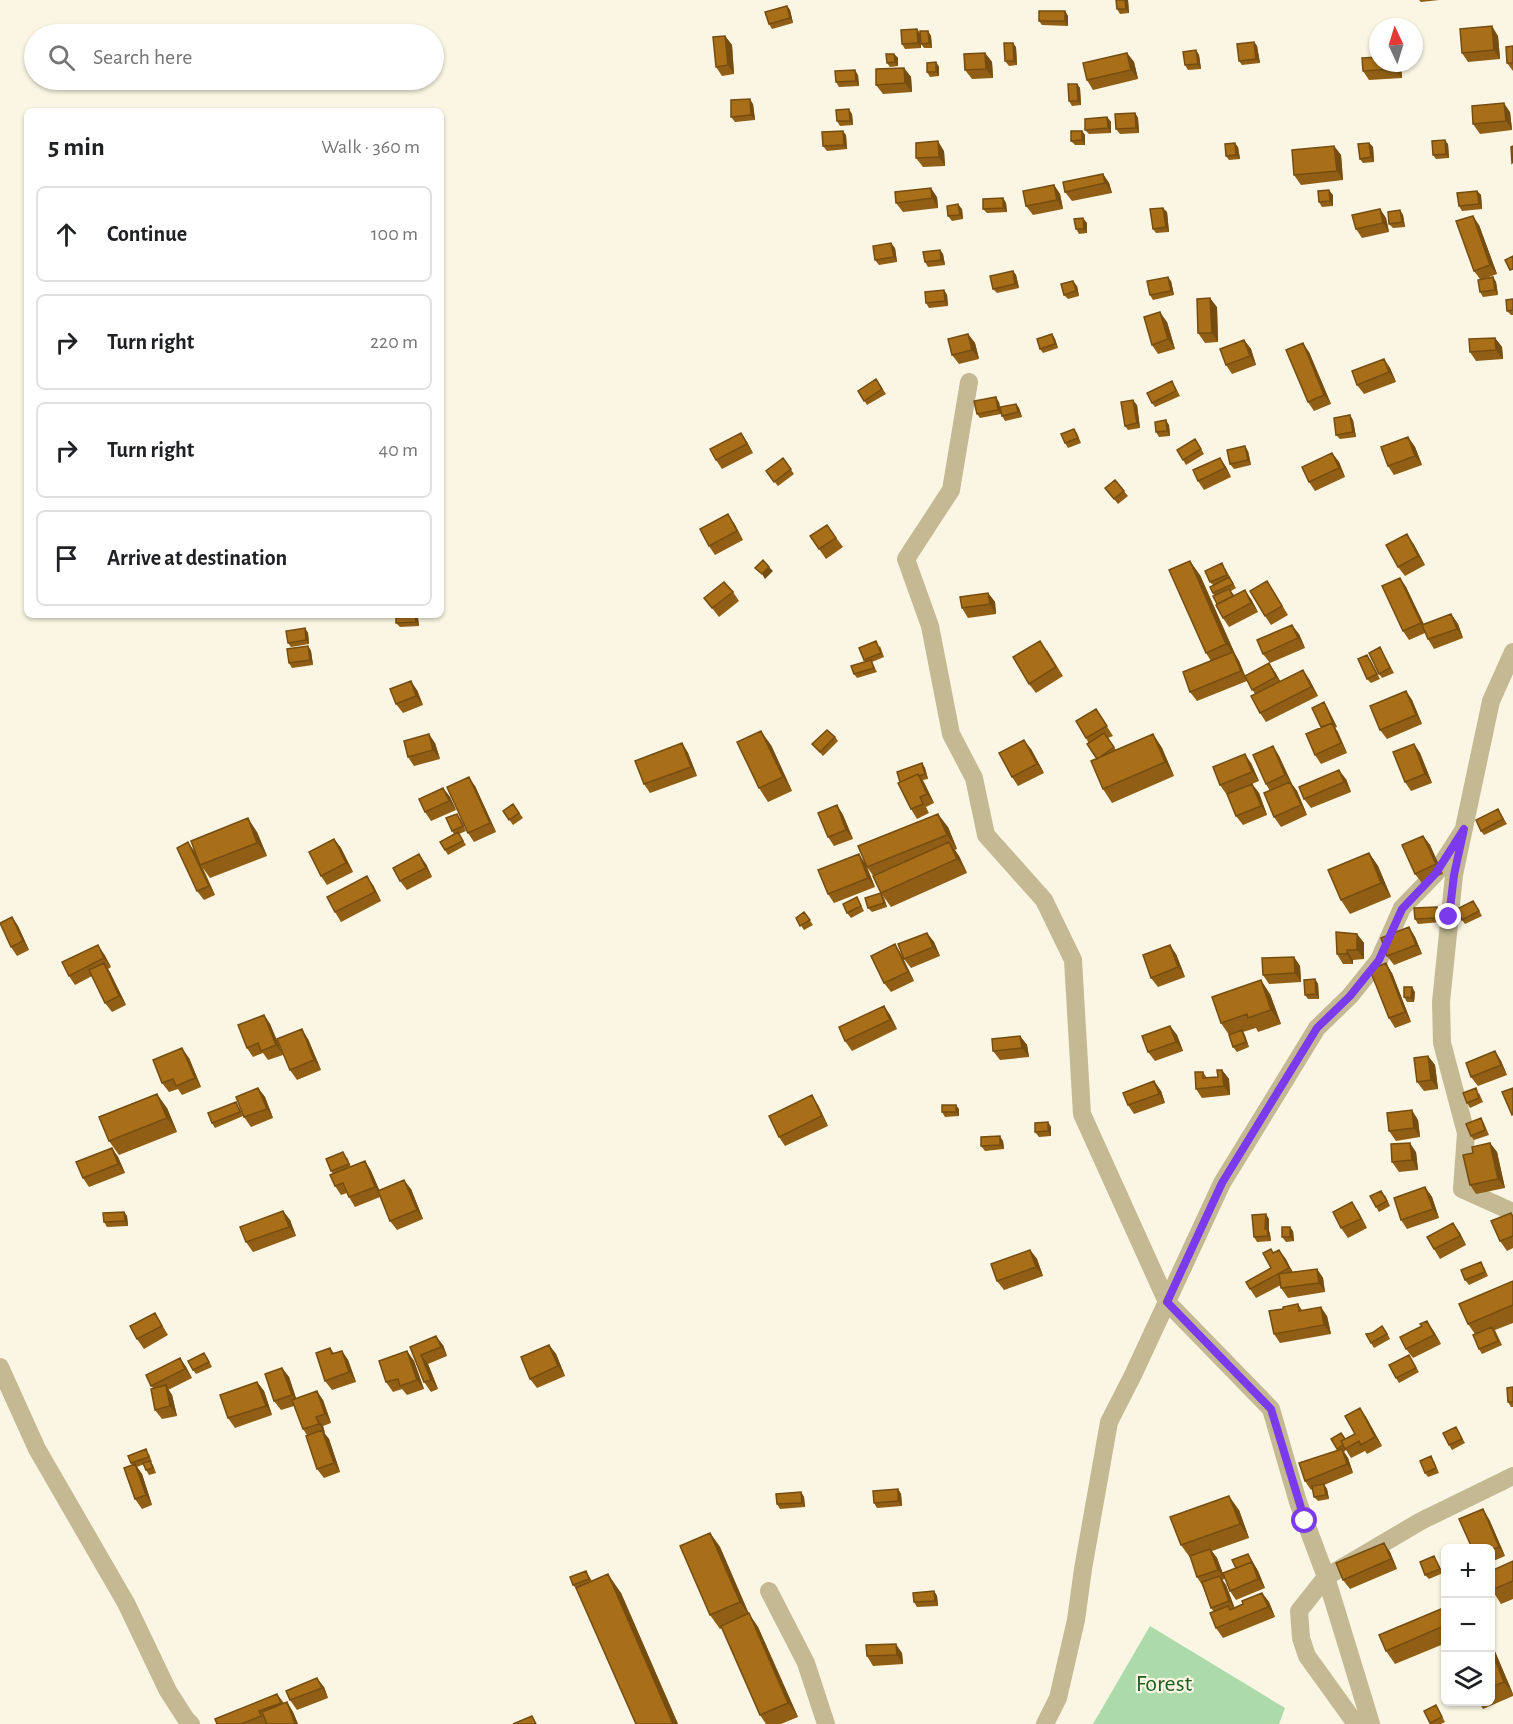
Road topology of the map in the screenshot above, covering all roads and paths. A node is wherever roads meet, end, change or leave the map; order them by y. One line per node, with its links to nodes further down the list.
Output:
1 (969, 382): 5 (street)
2 (1513, 652): 3 (street)
3 (1464, 829): 4 (street); 5 (street)
4 (1513, 1212)
5 (1167, 1302): 8 (street); 12 (street)
6 (0, 1367): 10 (street)
7 (1513, 1476): 8 (street)
8 (1326, 1577): 13 (street); 14 (street)
9 (769, 1591): 11 (street)
10 (191, 1724)
11 (826, 1724)
12 (1045, 1724)
13 (1356, 1724)
14 (1371, 1724)

